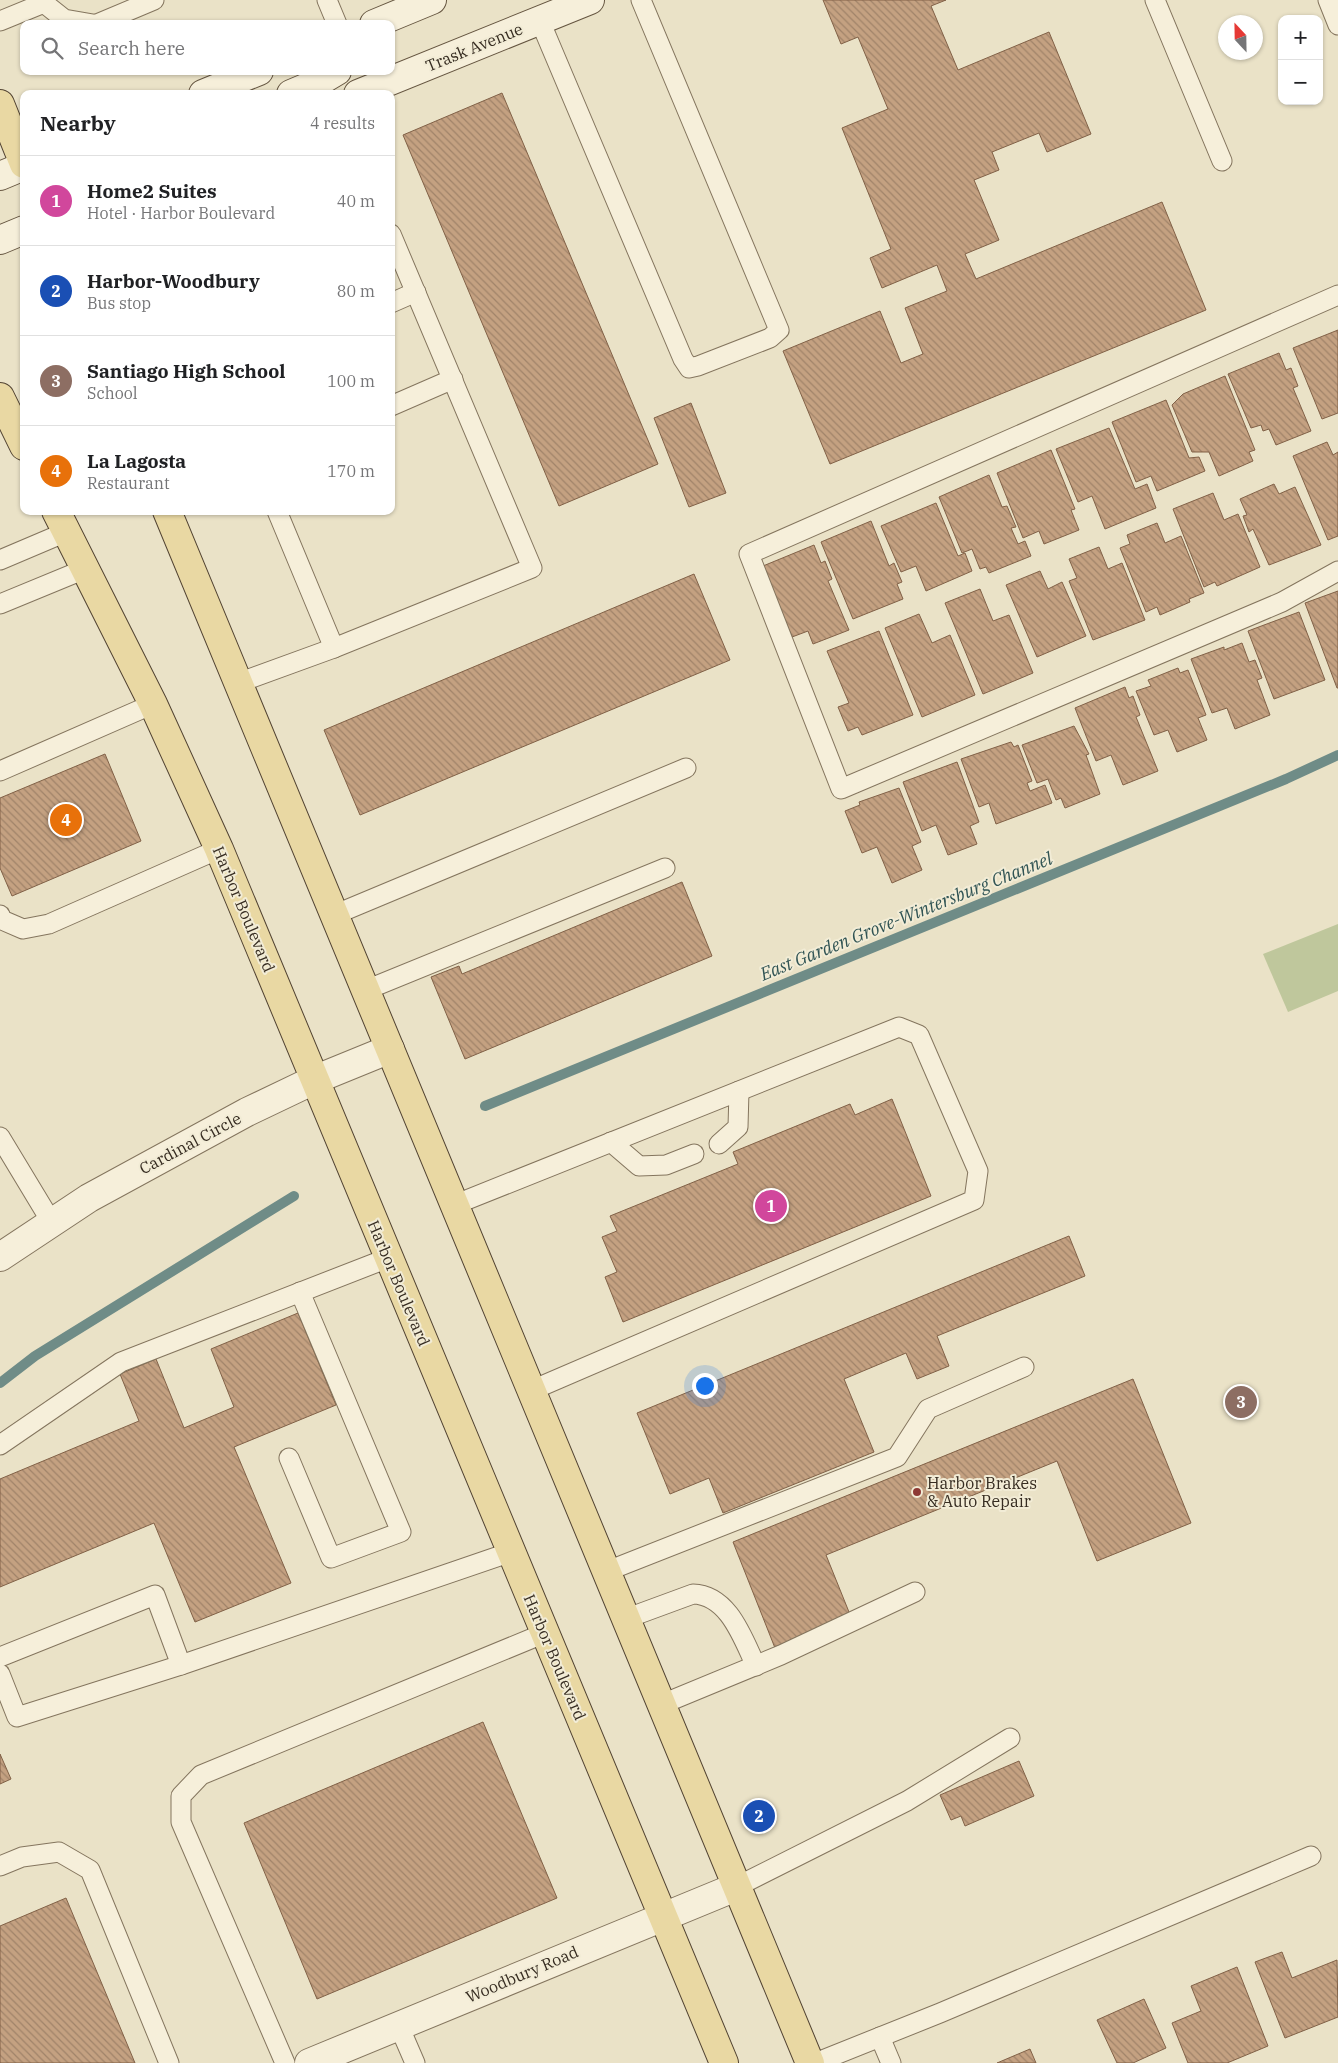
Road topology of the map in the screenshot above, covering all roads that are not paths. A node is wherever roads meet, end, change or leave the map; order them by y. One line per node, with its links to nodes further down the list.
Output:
1 (154, 0): 10 (lane)
2 (327, 0): 11 (lane)
3 (432, 0): 8 (street)
4 (590, 0): 14 (street, Trask Avenue)
5 (641, 0): 14 (lane)
6 (1156, 0): 23 (lane)
7 (1328, 0): 15 (lane)
8 (403, 6): 12 (street)
9 (70, 20): 13 (lane)
10 (106, 20)
11 (335, 20)
12 (380, 20)
13 (0, 21)
14 (540, 21): 20 (street, Trask Avenue)
15 (1338, 24)
16 (249, 75): 18 (street)
17 (330, 75): 19 (street)
18 (214, 90)
19 (300, 90)
20 (368, 90)
21 (0, 104): 22 (main road)
22 (20, 155)
23 (1222, 161)
24 (20, 167): 25 (street)
25 (0, 176)
26 (20, 232): 27 (street)
27 (0, 240)
28 (395, 243): 29 (lane)
29 (416, 292): 31 (lane); 32 (lane)
30 (1338, 295): 41 (lane)
31 (395, 301)
32 (453, 379): 34 (lane); 43 (lane)
33 (0, 397): 35 (main road)
34 (395, 404)
35 (20, 438)
36 (169, 515): 44 (main road)
37 (279, 515): 43 (lane)
38 (61, 522): 39 (lane); 40 (main road, Harbor Boulevard)
39 (0, 560)
40 (85, 569): 42 (lane); 45 (main road, Harbor Boulevard)
41 (1338, 571)
42 (0, 604)
43 (334, 648): 44 (lane)
44 (238, 683): 51 (main road)
45 (153, 704): 47 (lane); 48 (main road, Harbor Boulevard)
46 (686, 768): 51 (lane)
47 (0, 771)
48 (219, 849): 50 (lane); 54 (main road, Harbor Boulevard)
49 (665, 868): 52 (lane)
50 (0, 915)
51 (334, 916): 52 (main road)
52 (366, 990): 53 (main road)
53 (390, 1049): 54 (street, Cardinal Circle); 60 (main road)
54 (314, 1080): 61 (street, Cardinal Circle); 63 (main road, Harbor Boulevard)
55 (739, 1091): 57 (lane); 58 (lane); 66 (lane)
56 (0, 1137): 61 (lane)
57 (611, 1142): 59 (lane); 60 (lane)
58 (719, 1144)
59 (694, 1154)
60 (454, 1205): 66 (main road)
61 (52, 1223): 62 (street, Cardinal Circle)
62 (0, 1258)
63 (388, 1258): 64 (lane); 69 (main road, Harbor Boulevard)
64 (300, 1292): 67 (lane); 68 (lane)
65 (1024, 1367): 70 (lane)
66 (530, 1391): 70 (main road)
67 (0, 1445)
68 (289, 1458)
69 (511, 1552): 73 (main road, Harbor Boulevard); 75 (lane)
70 (605, 1572): 72 (main road)
71 (915, 1592): 76 (lane)
72 (625, 1620): 76 (lane); 78 (main road)
73 (545, 1633): 83 (main road, Harbor Boulevard); 87 (lane)
74 (0, 1657): 75 (lane)
75 (181, 1665): 77 (lane)
76 (756, 1666): 78 (lane)
77 (0, 1674)
78 (660, 1704): 82 (main road)
79 (1010, 1738): 82 (lane)
80 (1311, 1856): 85 (lane)
81 (0, 1866): 86 (lane)
82 (736, 1887): 83 (street, Woodbury Road); 91 (main road)
83 (663, 1916): 84 (street, Woodbury Road); 90 (main road, Harbor Boulevard)
84 (399, 2026): 88 (street, Woodbury Road); 89 (lane)
85 (880, 2036): 92 (lane); 93 (lane)
86 (169, 2063)
87 (285, 2063)
88 (309, 2063)
89 (415, 2063)
90 (724, 2063)
91 (810, 2063)
92 (815, 2063)
93 (891, 2063)

